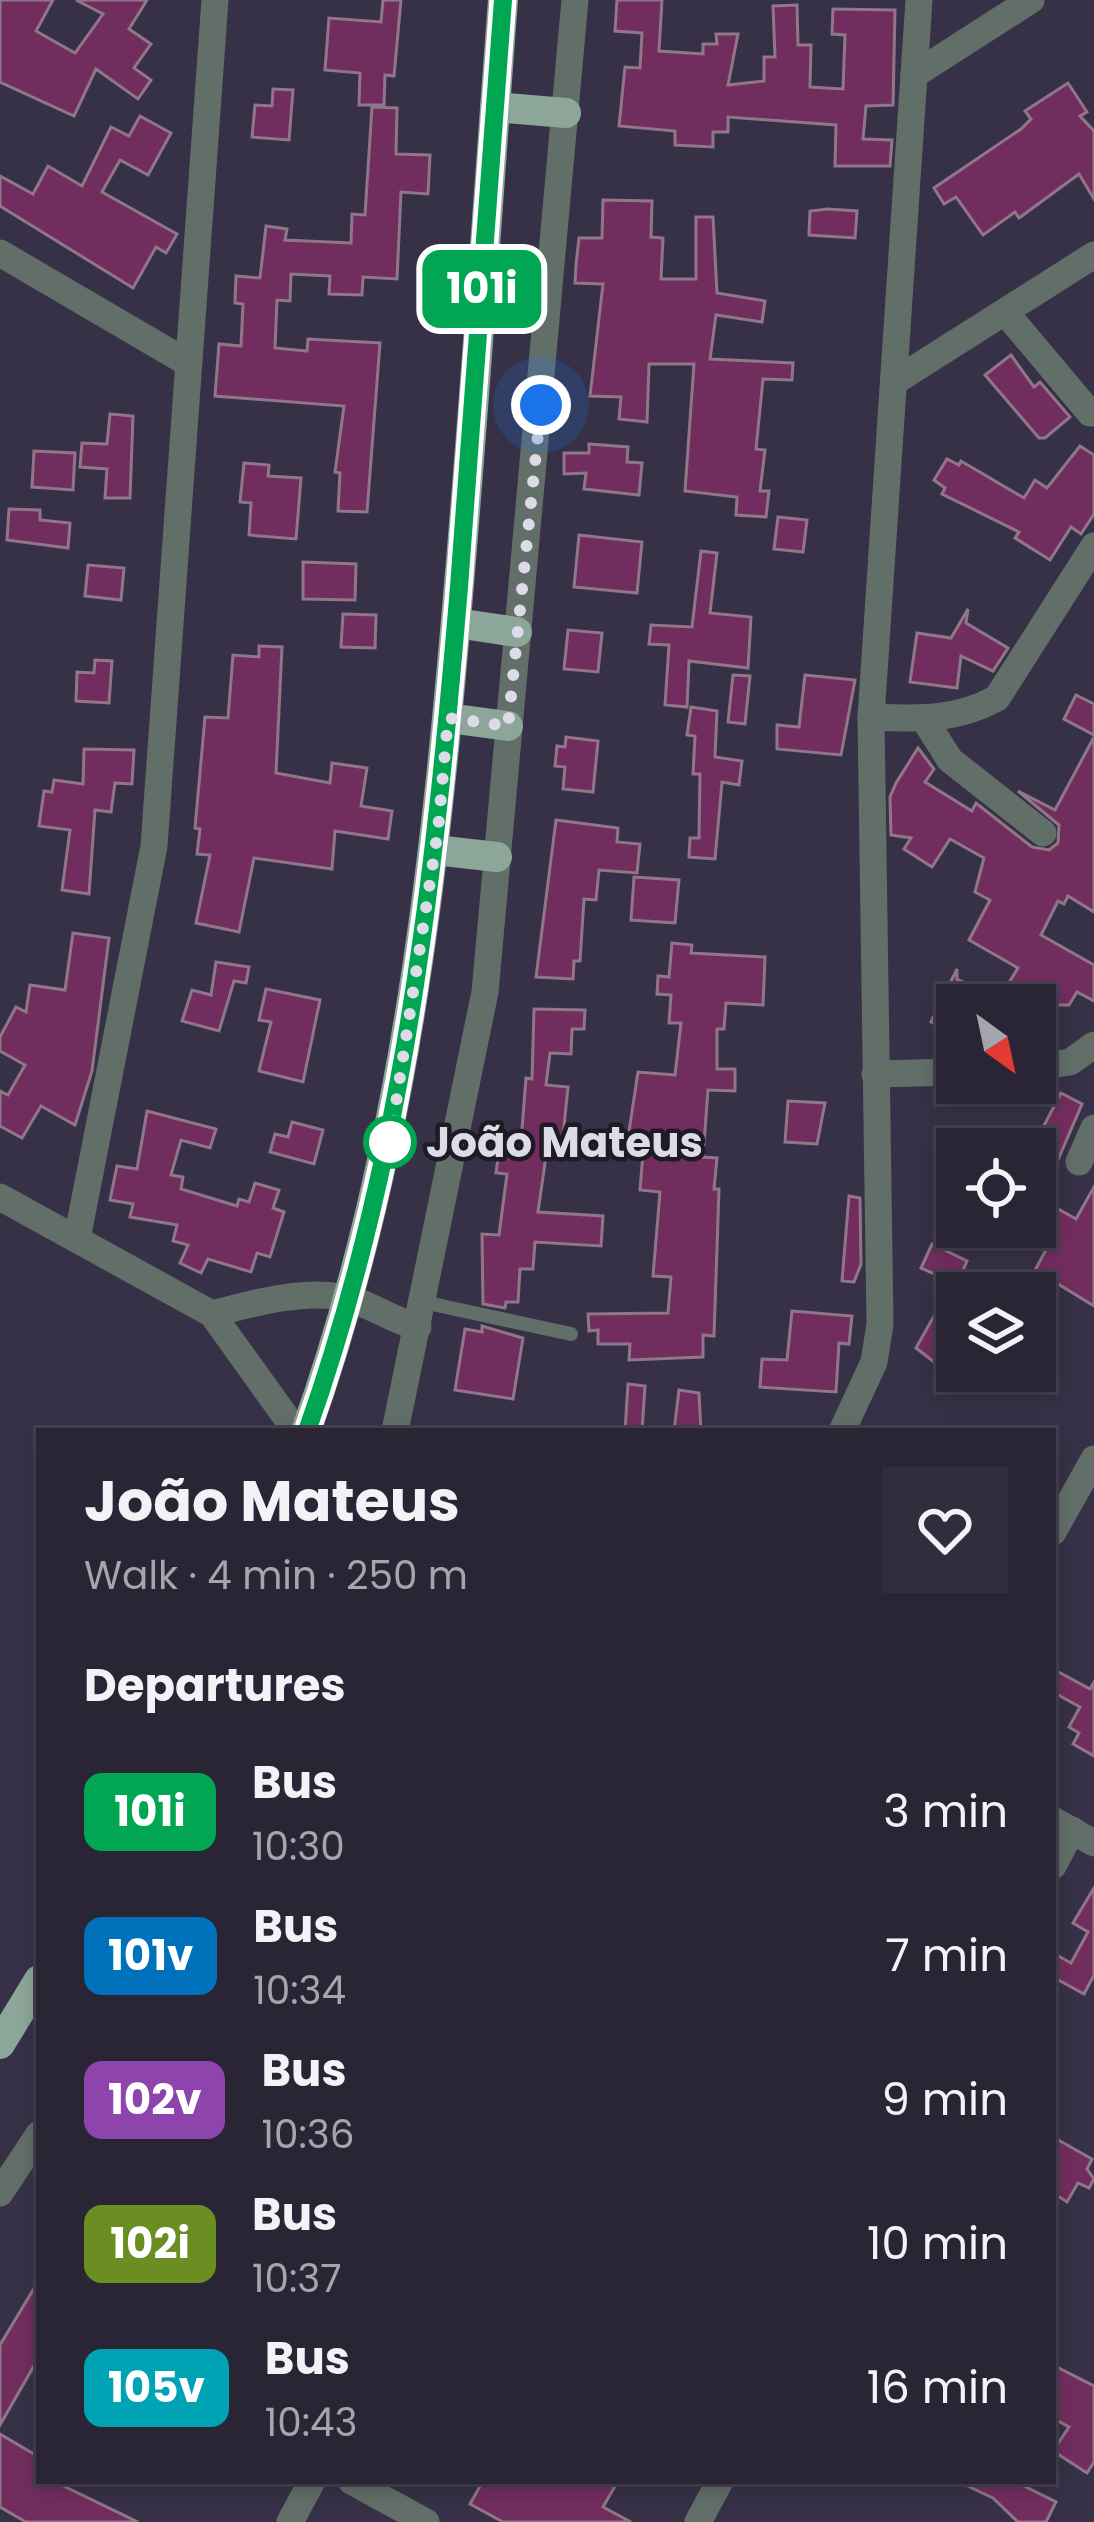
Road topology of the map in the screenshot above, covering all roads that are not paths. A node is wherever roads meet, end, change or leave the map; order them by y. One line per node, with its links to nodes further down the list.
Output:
1 (215, 0): 13 (street)
2 (503, 0): 7 (main road)
3 (575, 0): 8 (street)
4 (919, 0): 6 (street)
5 (1031, 0): 6 (street)
6 (914, 75): 14 (street)
7 (495, 107): 8 (main road); 17 (main road)
8 (566, 113): 18 (street)
9 (1, 253): 11 (street); 13 (street)
10 (1094, 255): 12 (street)
11 (0, 270)
12 (1005, 311): 14 (street); 15 (street)
13 (188, 363): 33 (street)
14 (897, 380): 19 (street)
15 (1090, 413)
16 (1094, 546): 21 (street)
17 (456, 623): 18 (main road); 20 (main road)
18 (518, 632): 22 (street)
19 (872, 717): 21 (street); 29 (street)
20 (448, 718): 22 (main road); 24 (main road)
21 (924, 719): 23 (street)
22 (508, 726): 25 (street)
23 (1043, 833)
24 (435, 850): 25 (main road); 34 (main road)
25 (497, 857): 36 (street)
26 (1094, 1045): 27 (street)
27 (1056, 1064)
28 (936, 1073): 29 (street)
29 (875, 1074): 41 (street)
30 (1094, 1128): 31 (street)
31 (1079, 1162)
32 (0, 1197): 33 (street)
33 (77, 1239): 35 (street)
34 (351, 1299): 35 (street); 36 (street); 39 (main road)
35 (212, 1315): 38 (street)
36 (421, 1315): 37 (lane); 40 (street)
37 (571, 1334)
38 (294, 1428)
39 (308, 1428)
40 (396, 1428)
41 (843, 1428)
42 (1094, 1459): 43 (street)
43 (1056, 1527)
44 (1073, 1831): 45 (street)
45 (1056, 1861)
46 (36, 1985): 47 (main road)
47 (0, 2044)
48 (36, 2139): 49 (street)
49 (0, 2193)
50 (310, 2484): 53 (street)
51 (356, 2484): 54 (street)
52 (718, 2484): 55 (street)
53 (290, 2522)
54 (426, 2522)
55 (698, 2522)

